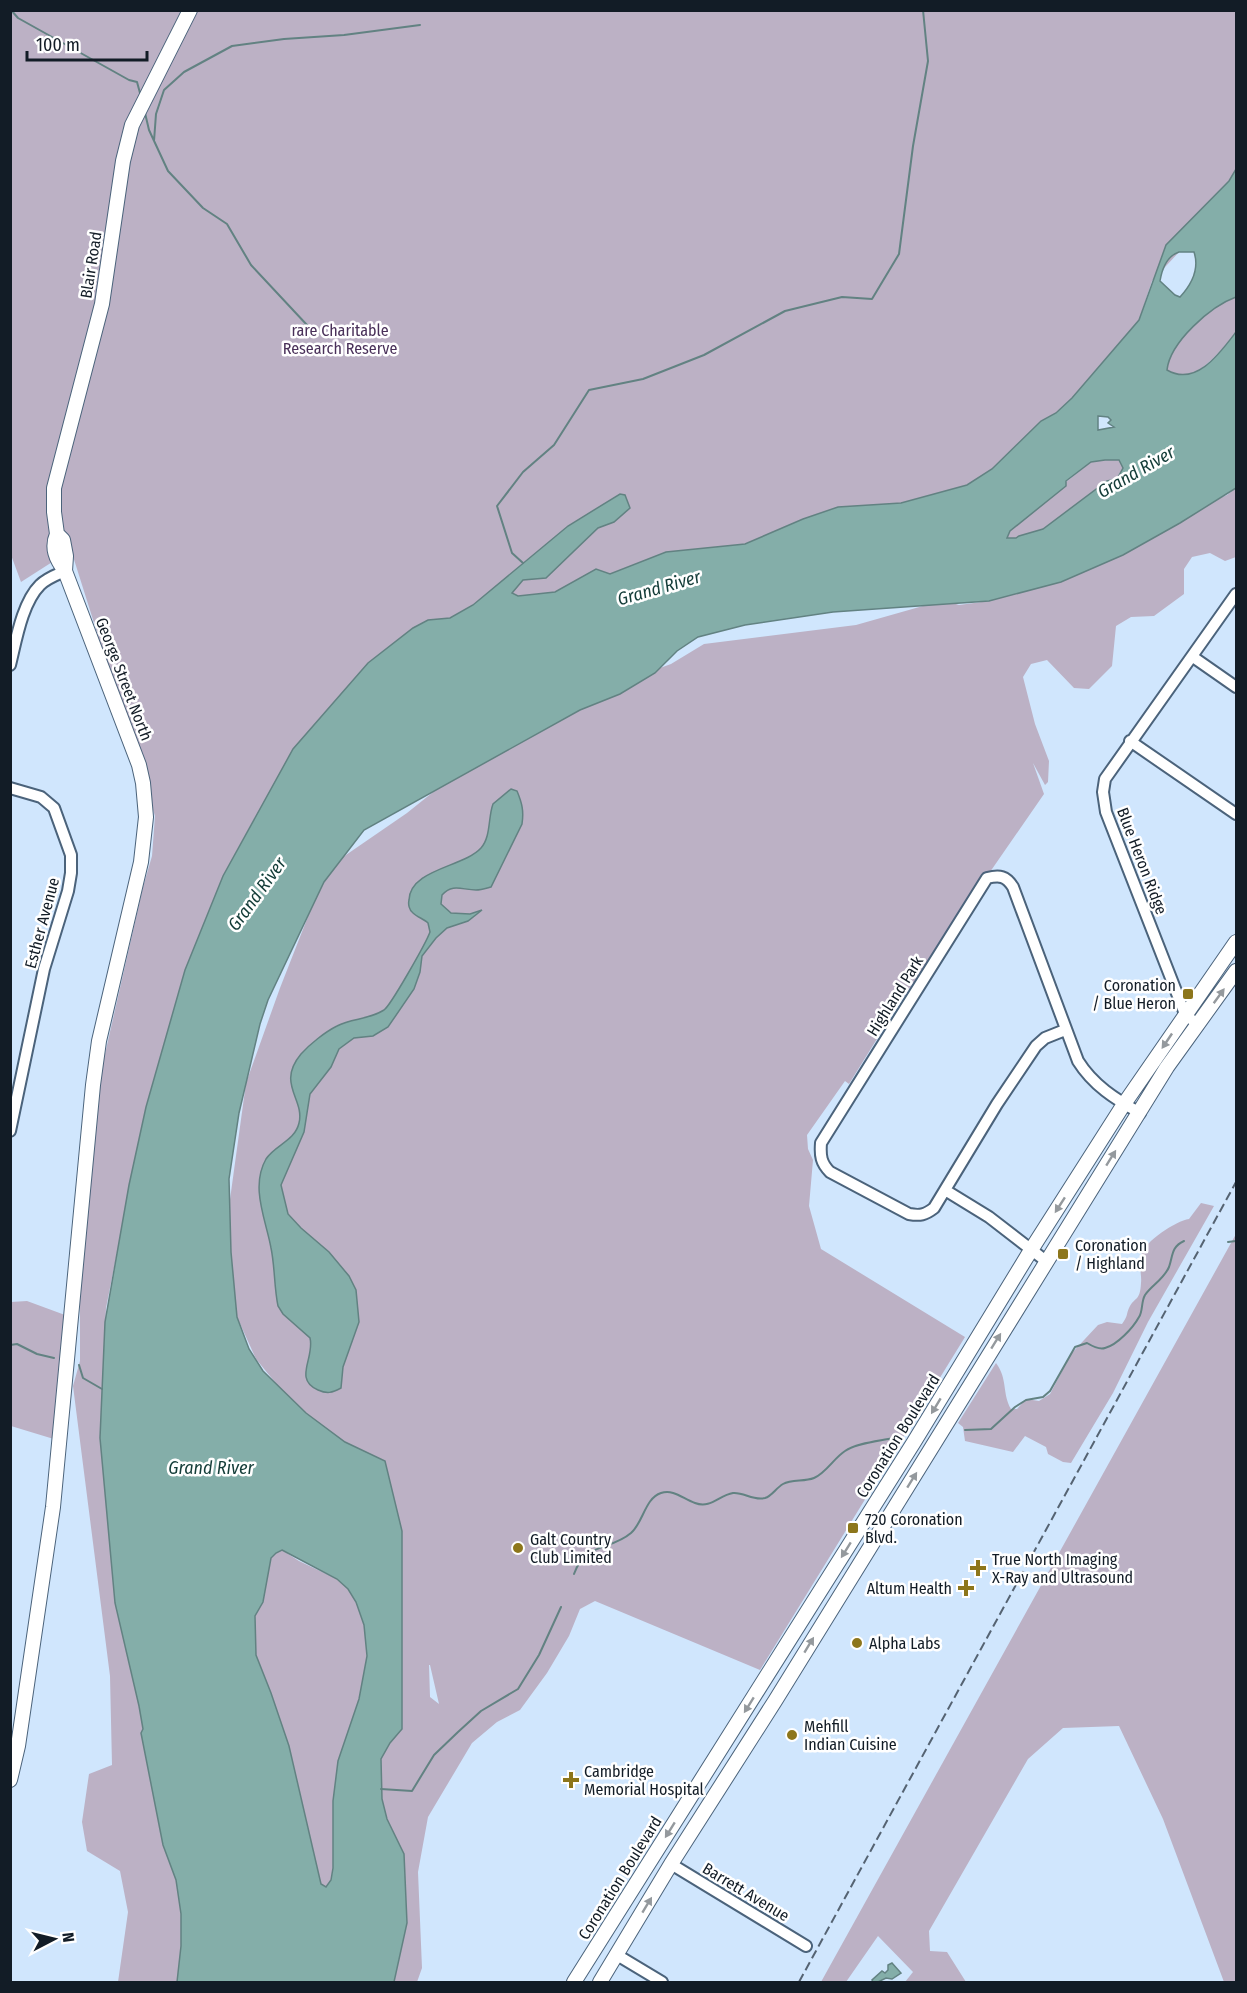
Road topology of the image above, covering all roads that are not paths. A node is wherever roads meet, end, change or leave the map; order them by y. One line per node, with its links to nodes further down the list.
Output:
1 (190, 10): 2 (main road, Blair Road)
2 (65, 571): 5 (street); 25 (main road, George Street North)
3 (1236, 594): 4 (street, Blue Heron Ridge)
4 (1193, 657): 6 (street); 7 (street, Blue Heron Ridge)
5 (10, 665)
6 (1236, 687)
7 (1130, 741): 9 (street); 12 (street, Blue Heron Ridge)
8 (10, 788): 17 (street, Esther Avenue)
9 (1236, 814)
10 (1236, 942): 12 (main road, Coronation Boulevard)
11 (1236, 971): 13 (main road, Coronation Boulevard, one-way to 11)
12 (1185, 1014): 13 (street, Blue Heron Ridge); 15 (main road, Coronation Boulevard, one-way to 15)
13 (1198, 1025): 16 (main road, Coronation Boulevard)
14 (1065, 1030): 15 (street, Highland Park); 18 (street, Highland Park); 18 (street, Highland Park)
15 (1124, 1104): 16 (street, Highland Park); 19 (main road, Coronation Boulevard, one-way to 19)
16 (1140, 1113): 20 (main road, Coronation Boulevard, one-way to 16)
17 (10, 1131)
18 (945, 1190): 19 (street)
19 (1031, 1250): 20 (street); 21 (main road, Coronation Boulevard)
20 (1046, 1261): 22 (main road, Coronation Boulevard, one-way to 20)
21 (951, 1381): 22 (main road); 23 (main road, Coronation Boulevard, one-way to 23)
22 (965, 1391): 24 (main road, Coronation Boulevard, one-way to 22)
23 (785, 1648): 24 (main road); 29 (main road, Coronation Boulevard, one-way to 29)
24 (784, 1685): 26 (main road, Coronation Boulevard)
25 (10, 1780)
26 (671, 1864): 27 (street, Barrett Avenue); 28 (main road, Coronation Boulevard, one-way to 26)
27 (806, 1946)
28 (617, 1955): 30 (main road, Coronation Boulevard); 31 (street)
29 (574, 1983)
30 (600, 1983)
31 (662, 1983)

